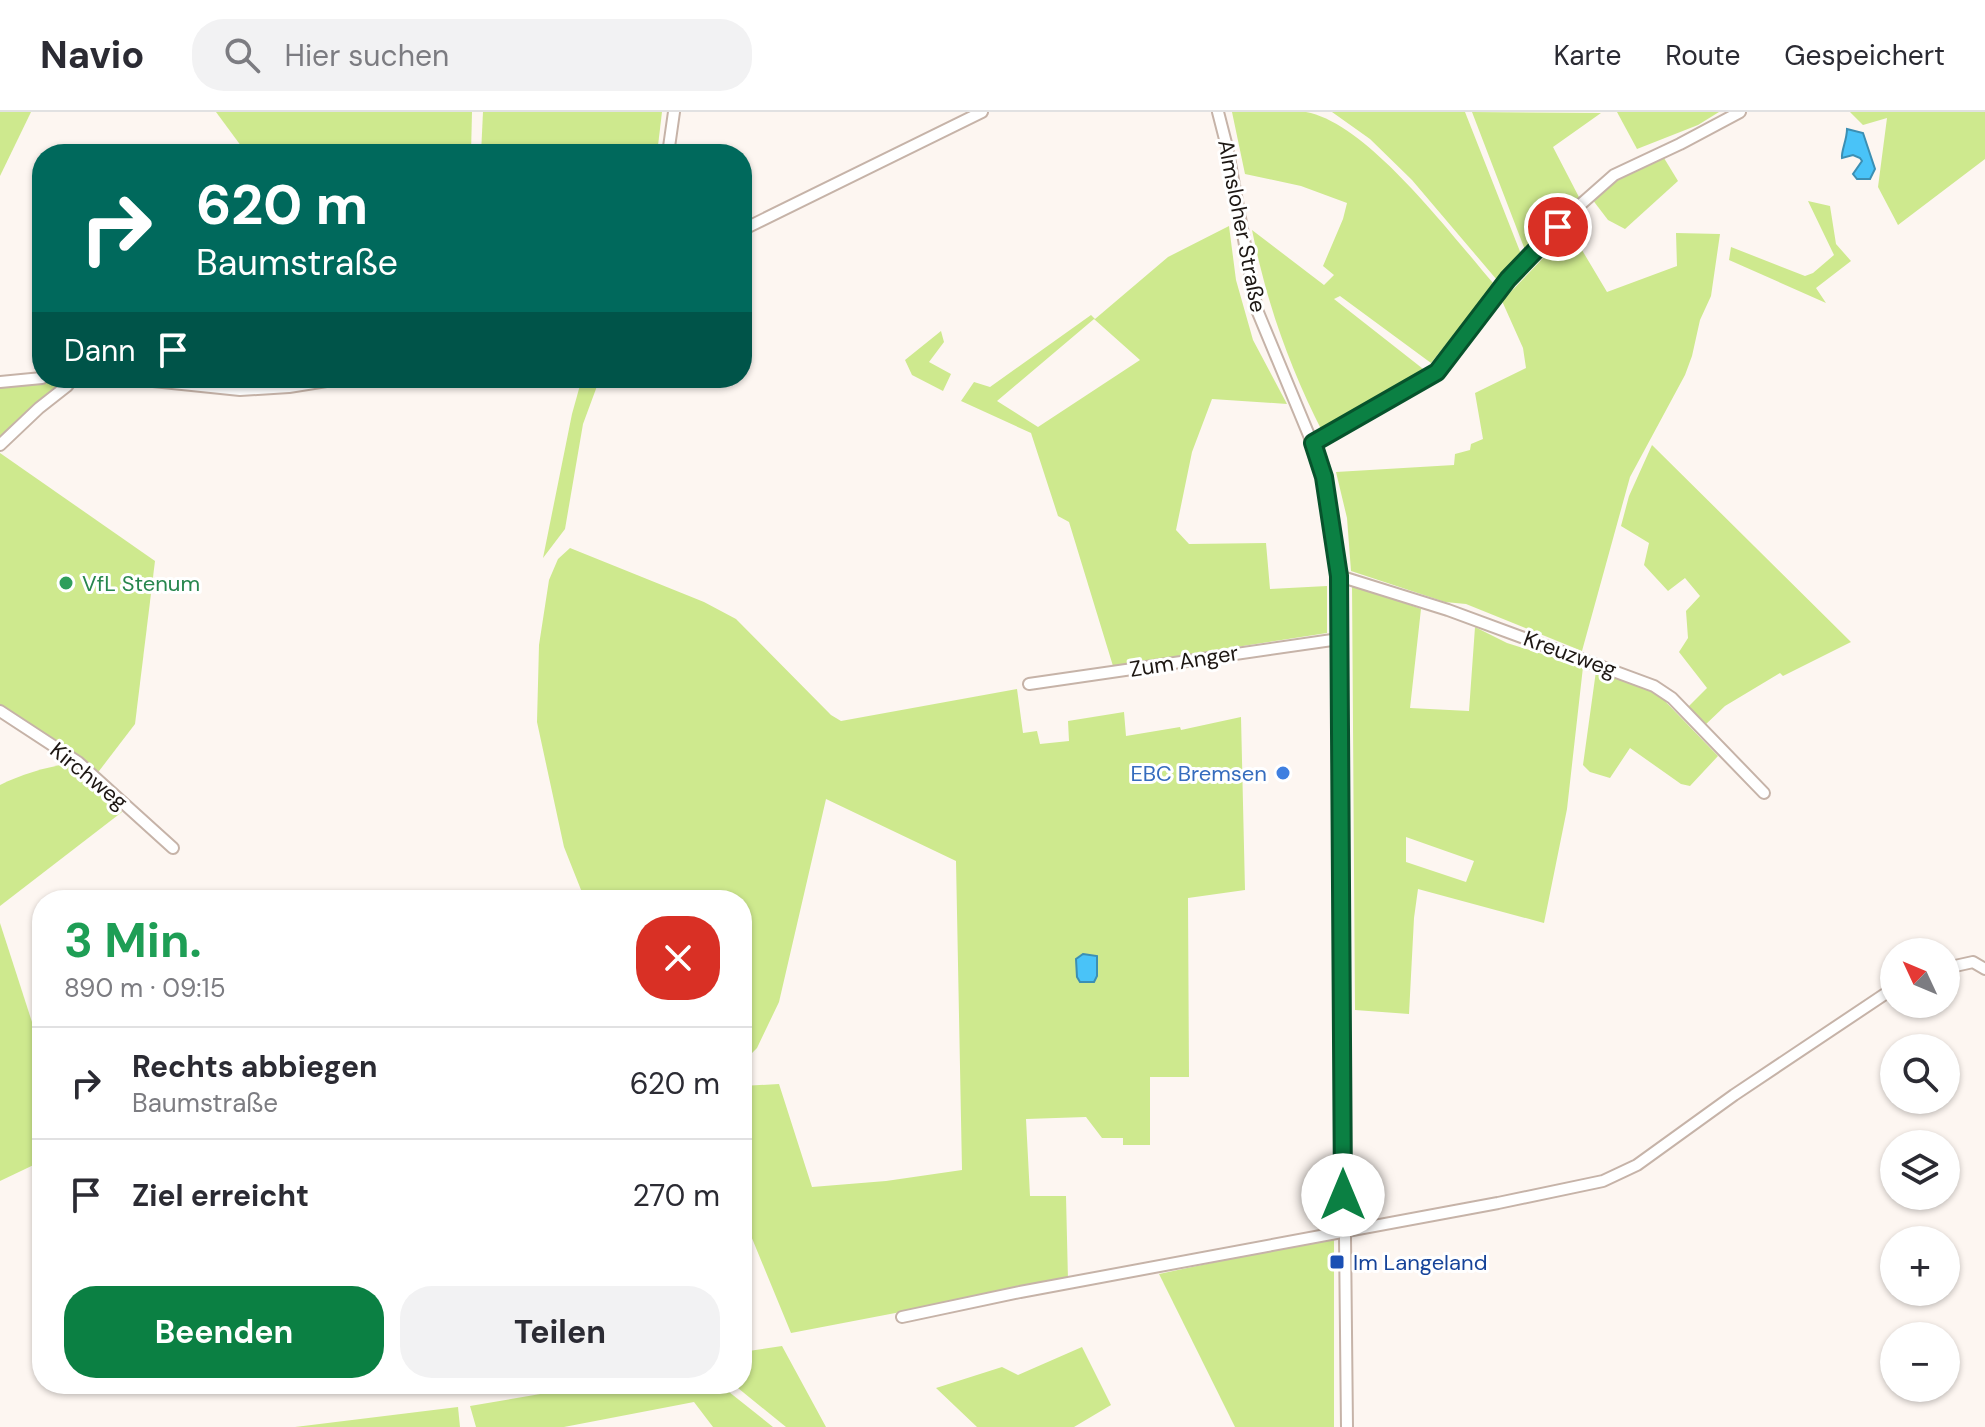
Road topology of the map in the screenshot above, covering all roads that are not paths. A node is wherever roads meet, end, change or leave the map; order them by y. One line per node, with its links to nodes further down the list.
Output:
1 (674, 112): 5 (street)
2 (982, 112): 6 (street)
3 (1740, 112): 12 (street)
4 (1218, 114): 12 (street, Almsloher Straße)
5 (669, 144)
6 (752, 225)
7 (32, 379): 8 (street)
8 (0, 382)
9 (64, 388): 13 (street)
10 (221, 388): 11 (street)
11 (273, 388)
12 (1313, 443): 14 (street, Almsloher Straße)
13 (0, 445)
14 (1339, 576): 15 (street, Almsloher Straße); 18 (street, Kreuzweg)
15 (1339, 639): 16 (street, Zum Anger); 23 (street, Almsloher Straße)
16 (1029, 684)
17 (0, 711): 19 (street, Kirchweg)
18 (1764, 793)
19 (173, 848)
20 (1960, 965): 21 (street)
21 (1985, 969)
22 (1880, 997): 23 (street)
23 (1345, 1230): 24 (street); 25 (street, Almsloher Straße)
24 (902, 1317)
25 (1347, 1427)

